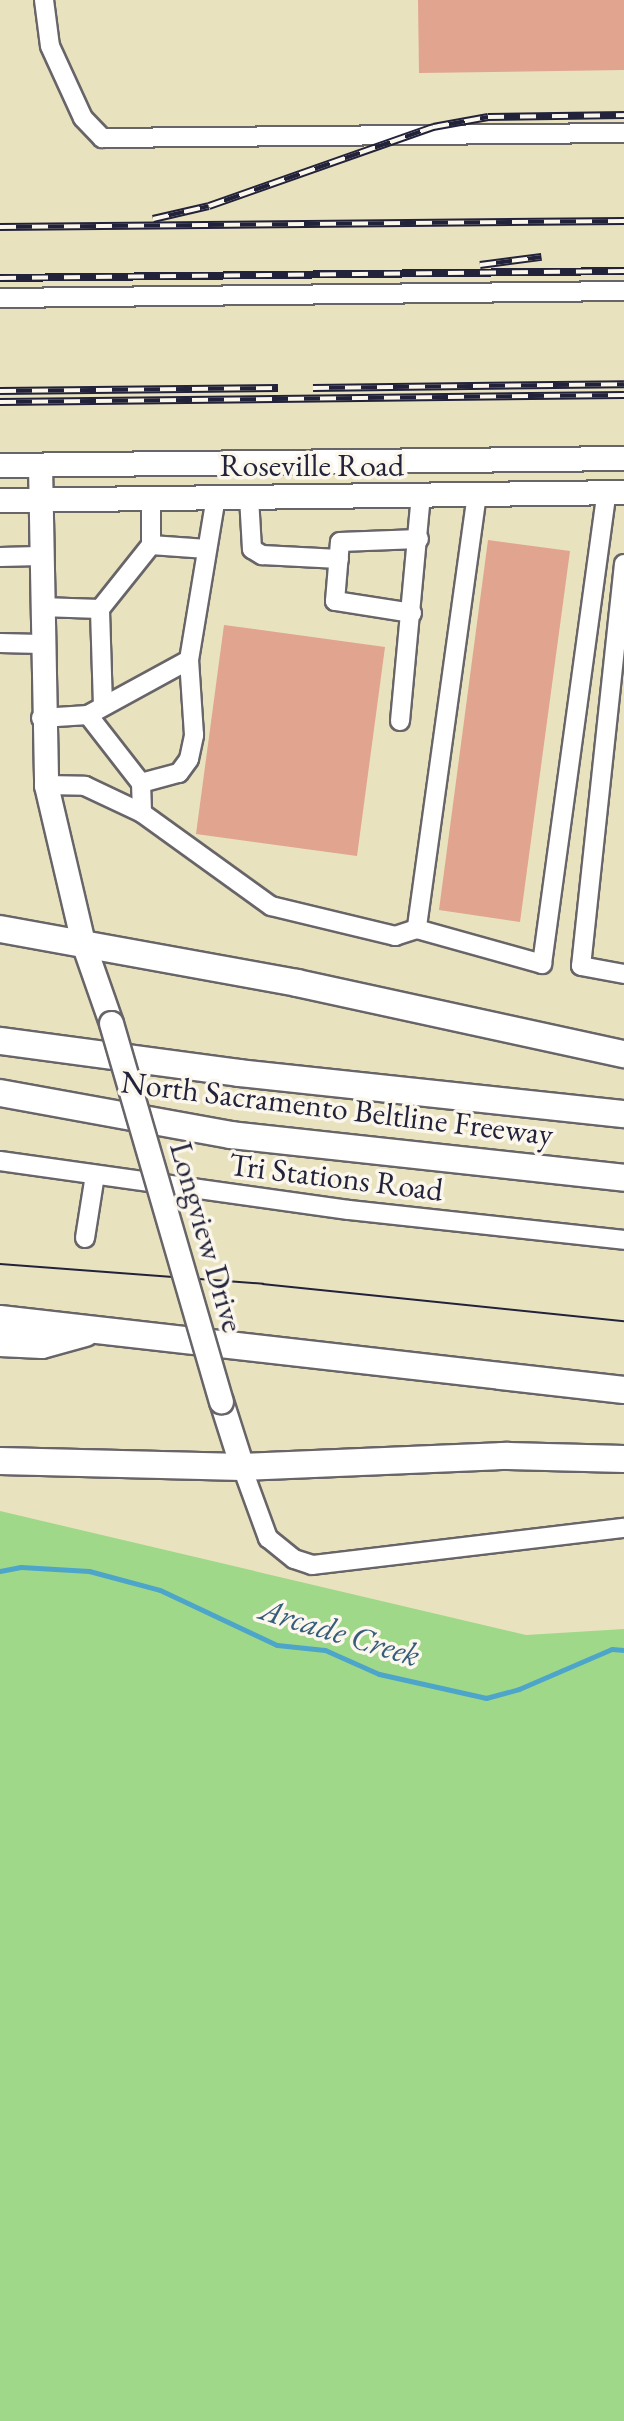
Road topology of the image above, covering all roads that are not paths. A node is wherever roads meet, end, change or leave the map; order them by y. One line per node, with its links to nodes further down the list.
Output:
1 (44, 0): 2 (street)
2 (624, 134)
3 (624, 290): 4 (street)
4 (0, 298)
5 (624, 458): 7 (main road, Roseville Road)
6 (0, 465): 7 (main road, Roseville Road)
7 (40, 465): 15 (main road, Longview Drive)
8 (616, 492): 9 (main road, Roseville Road); 36 (street)
9 (477, 494): 10 (main road, Roseville Road); 36 (street)
10 (421, 496): 12 (main road, Roseville Road); 16 (street)
11 (216, 497): 12 (main road, Roseville Road); 13 (main road, Roseville Road); 18 (street)
12 (249, 497): 21 (street)
13 (151, 498): 15 (main road, Roseville Road); 17 (street)
14 (0, 500): 15 (main road, Roseville Road)
15 (40, 500): 19 (main road, Longview Drive)
16 (419, 539): 21 (street); 25 (street)
17 (151, 545): 18 (street); 24 (street)
18 (208, 549): 28 (street)
19 (40, 556): 20 (street); 23 (main road, Longview Drive)
20 (0, 557)
21 (338, 559): 25 (street)
22 (624, 564): 38 (street)
23 (41, 607): 24 (street); 27 (main road, Longview Drive)
24 (100, 609): 29 (street)
25 (411, 613): 31 (street)
26 (0, 643): 27 (street)
27 (41, 644): 30 (main road, Longview Drive)
28 (189, 660): 29 (street); 32 (street)
29 (95, 710): 30 (street); 32 (street)
30 (41, 718): 33 (main road, Longview Drive)
31 (400, 721)
32 (141, 783): 34 (street)
33 (46, 785): 34 (street); 37 (main road, Longview Drive)
34 (142, 813): 36 (street)
35 (0, 929): 37 (highway)
36 (417, 929)
37 (83, 943): 40 (highway); 54 (main road, Longview Drive, bridge)
38 (624, 974)
39 (0, 1041): 42 (highway)
40 (624, 1054)
41 (0, 1093): 45 (highway, North Sacramento Beltline Freeway)
42 (624, 1114)
43 (0, 1161): 44 (street, Tri Stations Road)
44 (95, 1175): 46 (street); 47 (street, Tri Stations Road)
45 (624, 1178)
46 (85, 1238)
47 (624, 1240)
48 (0, 1319): 49 (highway)
49 (97, 1329): 50 (highway); 51 (highway)
50 (0, 1343)
51 (624, 1390)
52 (624, 1459): 54 (highway)
53 (0, 1461): 54 (highway)
54 (242, 1466): 55 (street, Longview Drive)
55 (624, 1528)

